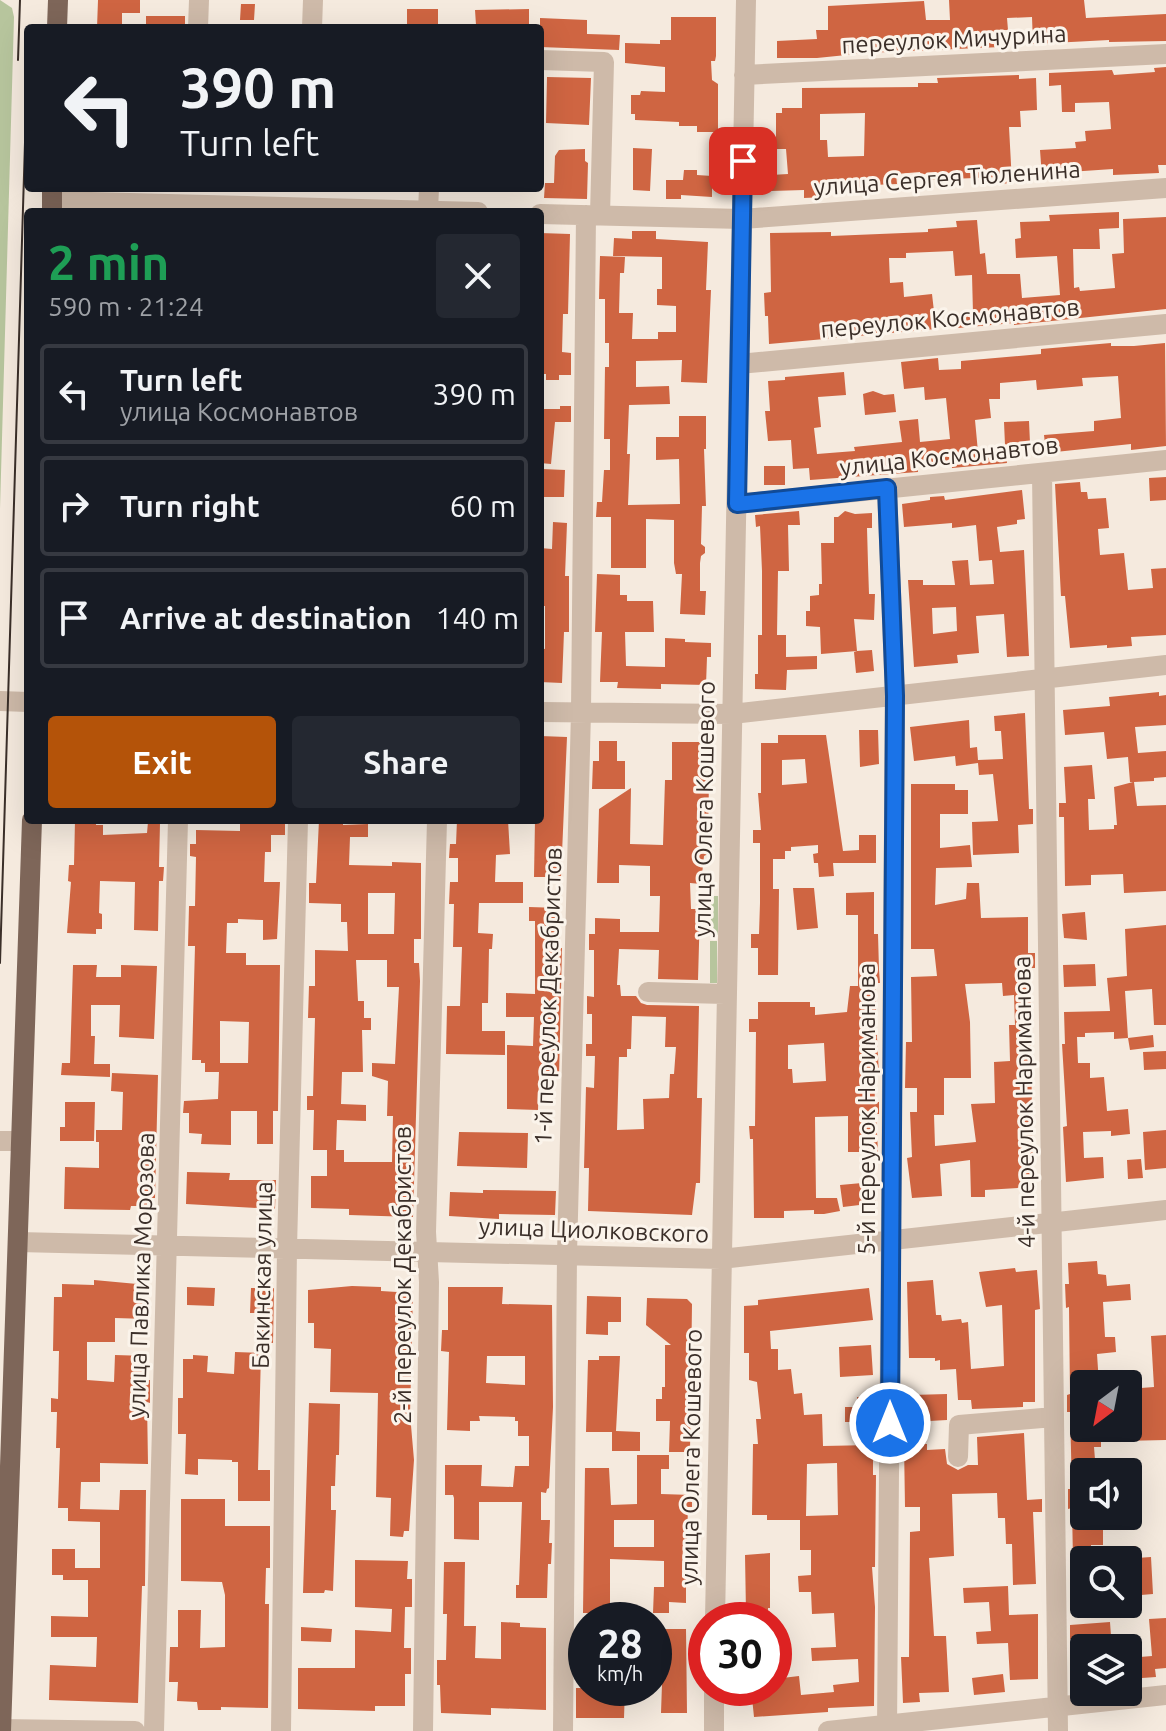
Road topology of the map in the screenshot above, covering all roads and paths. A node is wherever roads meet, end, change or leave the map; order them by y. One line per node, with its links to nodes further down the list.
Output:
1 (58, 0): 5 (main road)
2 (199, 0): 6 (street)
3 (313, 0): 7 (street)
4 (746, 0): 10 (street, улица Олега Кошевого)
5 (57, 24)
6 (198, 24)
7 (312, 24)
8 (1166, 54): 10 (street, переулок Мичурина)
9 (544, 60): 17 (street, 1-й переулок Декабристов)
10 (744, 75): 18 (street, улица Олега Кошевого)
11 (1166, 188): 18 (street, улица Сергея Тюленина)
12 (52, 200): 13 (street)
13 (192, 201): 14 (street)
14 (308, 203): 15 (street)
15 (389, 208)
16 (544, 214): 17 (street, улица Сергея Тюленина)
17 (593, 215): 18 (street, улица Сергея Тюленина); 31 (street, 1-й переулок Декабристов)
18 (742, 219): 20 (street, улица Олега Кошевого)
19 (1166, 324): 20 (street, переулок Космонавтов)
20 (739, 364): 24 (street, улица Олега Кошевого)
21 (1166, 460): 22 (street, улица Космонавтов)
22 (1042, 473): 23 (street, улица Космонавтов); 26 (street, 4-й переулок Нариманова)
23 (887, 488): 24 (street, улица Космонавтов); 27 (street, 5-й переулок Нариманова)
24 (737, 504): 32 (street, улица Олега Кошевого)
25 (1166, 665): 26 (street)
26 (1044, 679): 27 (street); 41 (street, 4-й переулок Нариманова)
27 (895, 696): 32 (street); 43 (street, 5-й переулок Нариманова)
28 (0, 701): 29 (street)
29 (24, 702)
30 (544, 712): 31 (street)
31 (581, 712): 32 (street); 47 (street, 1-й переулок Декабристов)
32 (732, 714): 38 (street, улица Олега Кошевого)
33 (32, 824): 39 (main road)
34 (178, 824): 44 (street, улица Павлика Морозова)
35 (298, 824): 45 (street, Бакинская улица)
36 (437, 824): 46 (street, 2-й переулок Декабристов)
37 (648, 992): 38 (street)
38 (725, 994): 48 (street, улица Олега Кошевого)
39 (10, 1141): 42 (main road)
40 (1166, 1210): 41 (street, улица Циолковского)
41 (1051, 1223): 43 (street, улица Циолковского); 50 (street, 4-й переулок Нариманова)
42 (18, 1242): 44 (street, улица Циолковского); 49 (main road)
43 (891, 1242): 48 (street, улица Циолковского); 57 (street, 5-й переулок Нариманова)
44 (168, 1245): 45 (street, улица Циолковского); 60 (street, улица Павлика Морозова)
45 (287, 1248): 46 (street, улица Циолковского); 61 (street, Бакинская улица)
46 (428, 1251): 47 (street, улица Циолковского); 62 (street, 2-й переулок Декабристов)
47 (567, 1254): 48 (street, улица Циолковского); 63 (street, 1-й переулок Декабристов)
48 (721, 1259): 52 (street, улица Олега Кошевого)
49 (6, 1394): 53 (main road)
50 (1054, 1417): 51 (street); 56 (street, 4-й переулок Нариманова)
51 (958, 1457)
52 (715, 1602)
53 (1, 1682): 58 (main road)
54 (1166, 1695): 56 (street)
55 (714, 1706): 64 (street)
56 (1057, 1707): 57 (street); 66 (street, 4-й переулок Нариманова)
57 (888, 1728): 65 (street)
58 (1, 1730): 59 (street)
59 (135, 1731)
60 (154, 1731)
61 (281, 1731)
62 (423, 1731)
63 (563, 1731)
64 (714, 1731)
65 (828, 1731)
66 (1058, 1731)

